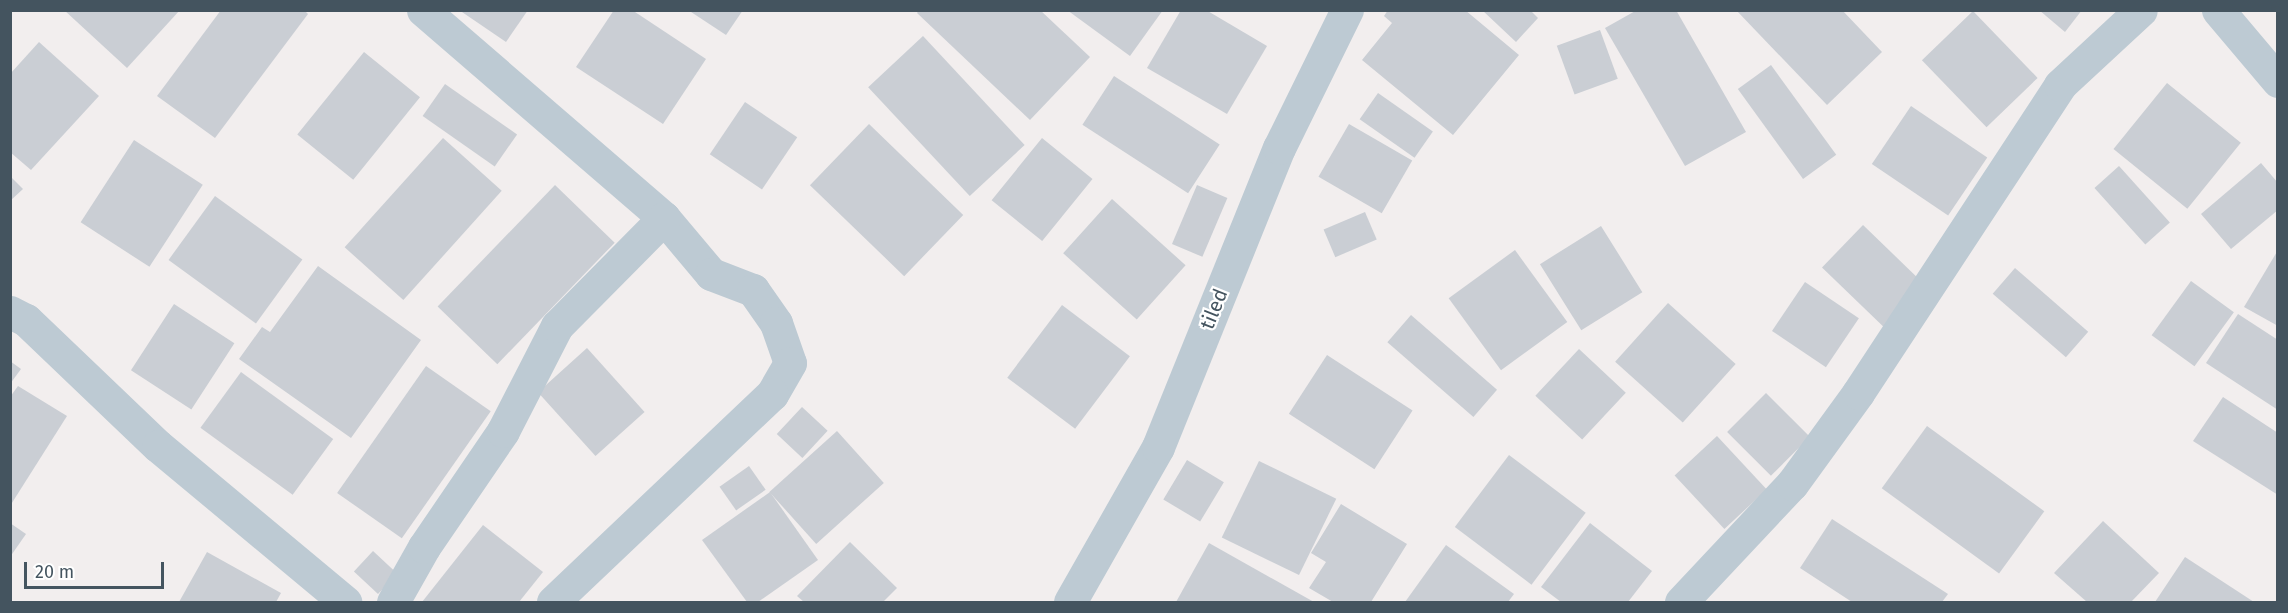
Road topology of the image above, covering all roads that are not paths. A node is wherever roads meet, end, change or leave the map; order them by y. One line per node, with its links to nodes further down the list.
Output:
1 (423, 10): 6 (street)
2 (1347, 10): 8 (street, tiled)
3 (2141, 10): 12 (street)
4 (2218, 10): 5 (street)
5 (2277, 81)
6 (664, 218): 10 (street); 11 (street)
7 (10, 312): 9 (street)
8 (1070, 602)
9 (345, 603)
10 (393, 603)
11 (553, 603)
12 (1681, 603)

